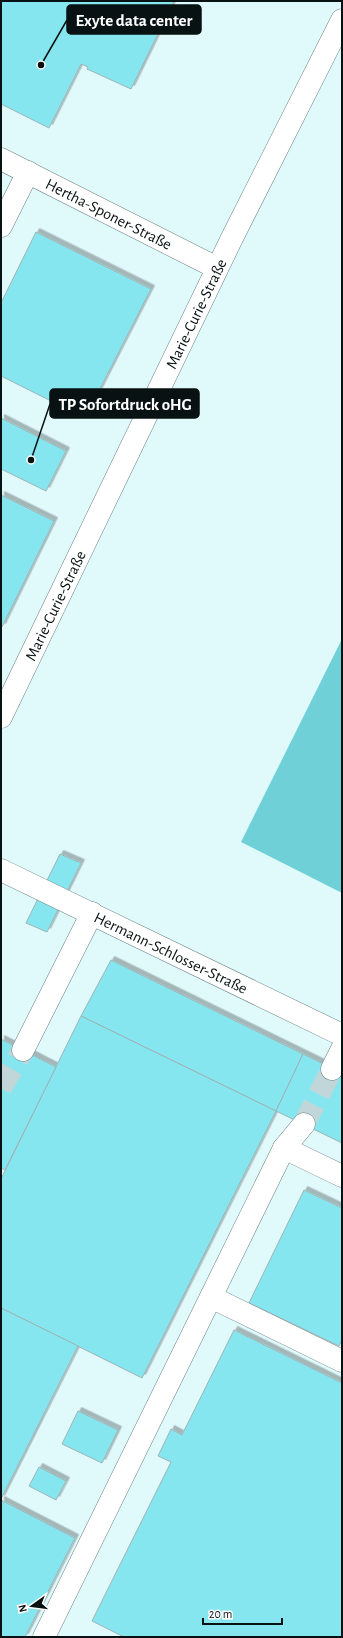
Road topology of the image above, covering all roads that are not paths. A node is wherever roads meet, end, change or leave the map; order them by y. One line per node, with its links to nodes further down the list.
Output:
1 (342, 20): 5 (street, Marie-Curie-Straße)
2 (1, 159): 3 (street, Hertha-Sponer-Straße)
3 (28, 172): 4 (street); 5 (street, Hertha-Sponer-Straße)
4 (1, 226)
5 (217, 268): 6 (street, Marie-Curie-Straße)
6 (1, 717)
7 (1, 870): 8 (street, Hermann-Schlosser-Straße)
8 (92, 913): 9 (street, Hermann-Schlosser-Straße); 11 (street)
9 (342, 1035)
10 (342, 1049): 12 (street)
11 (23, 1050)
12 (332, 1069)
13 (304, 1124): 14 (street)
14 (284, 1148): 15 (street); 16 (street)
15 (342, 1176)
16 (211, 1296): 17 (street); 18 (street)
17 (342, 1361)
18 (44, 1637)

